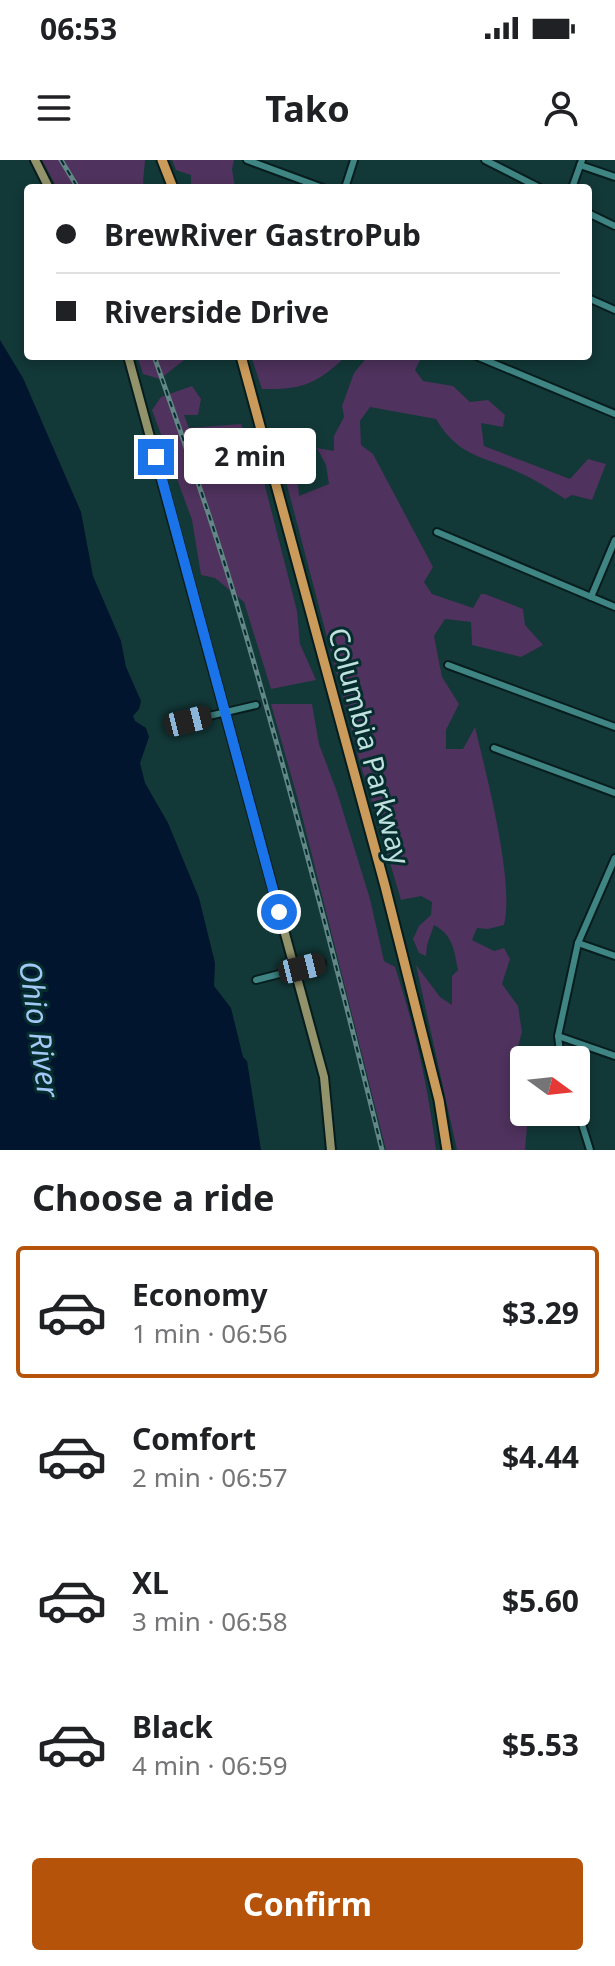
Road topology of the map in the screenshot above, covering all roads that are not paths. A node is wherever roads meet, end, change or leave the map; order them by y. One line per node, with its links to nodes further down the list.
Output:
1 (35, 160): 8 (main road)
2 (162, 160): 9 (highway)
3 (247, 160): 10 (street)
4 (354, 160): 11 (street)
5 (485, 160): 12 (street)
6 (581, 162): 7 (street); 13 (street)
7 (615, 177)
8 (47, 184)
9 (171, 184)
10 (312, 184)
11 (346, 184)
12 (532, 184)
13 (573, 184)
14 (592, 215): 15 (street)
15 (615, 226)
16 (592, 300): 17 (street)
17 (615, 310)
18 (129, 360): 28 (main road)
19 (242, 360): 44 (highway, Columbia Parkway)
20 (490, 360): 21 (street)
21 (615, 414)
22 (437, 532): 24 (street)
23 (615, 540): 24 (street)
24 (591, 597): 25 (street)
25 (615, 607)
26 (448, 665): 30 (street)
27 (256, 705): 28 (street)
28 (224, 713): 29 (street); 37 (main road)
29 (188, 721)
30 (615, 727)
31 (494, 748): 32 (street)
32 (615, 793)
33 (614, 861): 34 (street)
34 (578, 943): 35 (street); 39 (street)
35 (615, 956)
36 (322, 963): 37 (street)
37 (294, 970): 38 (street); 43 (main road)
38 (256, 980)
39 (558, 1036): 40 (street); 41 (street)
40 (559, 1046)
41 (615, 1056)
42 (583, 1126): 45 (street)
43 (331, 1150)
44 (447, 1150)
45 (590, 1150)

